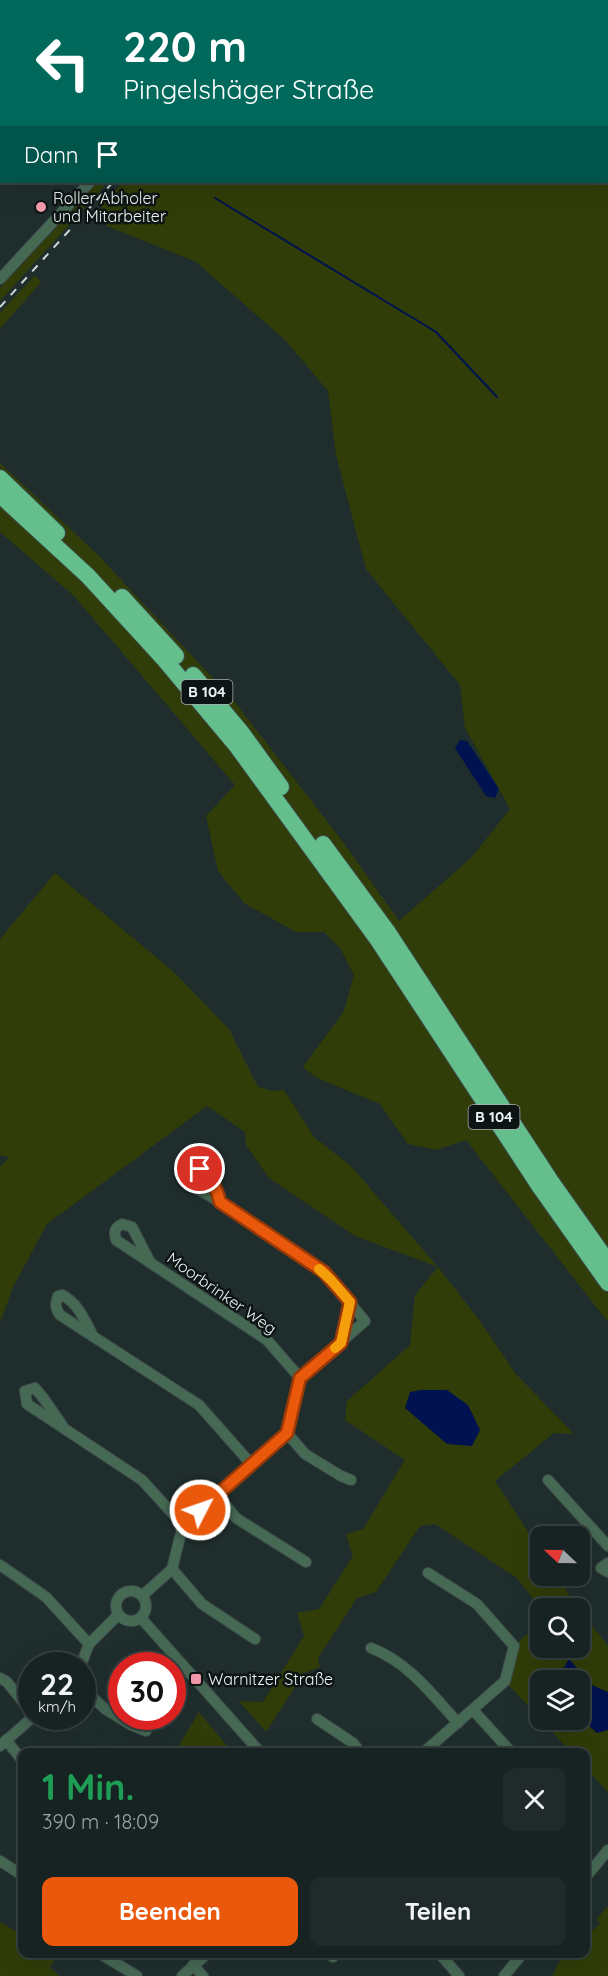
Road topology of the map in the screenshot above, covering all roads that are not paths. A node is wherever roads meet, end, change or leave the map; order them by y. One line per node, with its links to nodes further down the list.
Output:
1 (89, 183): 2 (street)
2 (0, 279)
3 (0, 478): 5 (highway, B 104)
4 (0, 495): 5 (highway, B 104)
5 (385, 941): 8 (highway, B 104); 9 (highway, B 104)
6 (220, 1202): 10 (street)
7 (150, 1262): 13 (street, Moorbrinker Weg)
8 (608, 1262)
9 (608, 1283)
10 (350, 1302): 12 (street); 12 (street)
11 (92, 1334): 16 (street)
12 (341, 1343): 13 (street)
13 (300, 1378): 15 (street)
14 (62, 1425): 20 (street)
15 (287, 1433): 16 (street); 17 (street)
16 (252, 1465): 19 (street)
17 (351, 1480)
18 (548, 1480): 21 (street)
19 (218, 1494): 20 (street); 22 (street)
20 (183, 1525): 25 (street)
21 (608, 1546)
22 (306, 1562)
23 (608, 1563): 26 (street)
24 (0, 1564): 32 (street)
25 (172, 1569): 28 (street); 31 (street)
26 (608, 1572)
27 (428, 1573): 38 (street)
28 (142, 1596): 29 (street); 30 (street)
29 (118, 1615): 30 (street); 32 (street)
30 (141, 1618): 44 (street)
31 (255, 1639)
32 (89, 1644): 34 (street)
33 (371, 1648): 40 (street)
34 (86, 1652)
35 (0, 1678): 36 (street)
36 (18, 1696)
37 (96, 1700): 42 (street)
38 (473, 1710): 40 (street); 47 (street)
39 (317, 1719): 45 (street)
40 (458, 1723): 46 (street)
41 (18, 1728): 43 (street)
42 (146, 1731)
43 (3, 1743): 48 (street)
44 (256, 1748)
45 (357, 1748)
46 (429, 1748)
47 (507, 1748)
48 (18, 1756)
49 (608, 1850): 52 (street)
50 (0, 1861): 51 (street)
51 (18, 1872)
52 (590, 1872)
53 (107, 1958): 58 (street)
54 (202, 1958): 57 (street)
55 (443, 1958): 61 (street)
56 (519, 1958): 62 (street)
57 (194, 1965): 59 (street); 60 (street)
58 (137, 1976)
59 (182, 1976)
60 (203, 1976)
61 (459, 1976)
62 (504, 1976)

